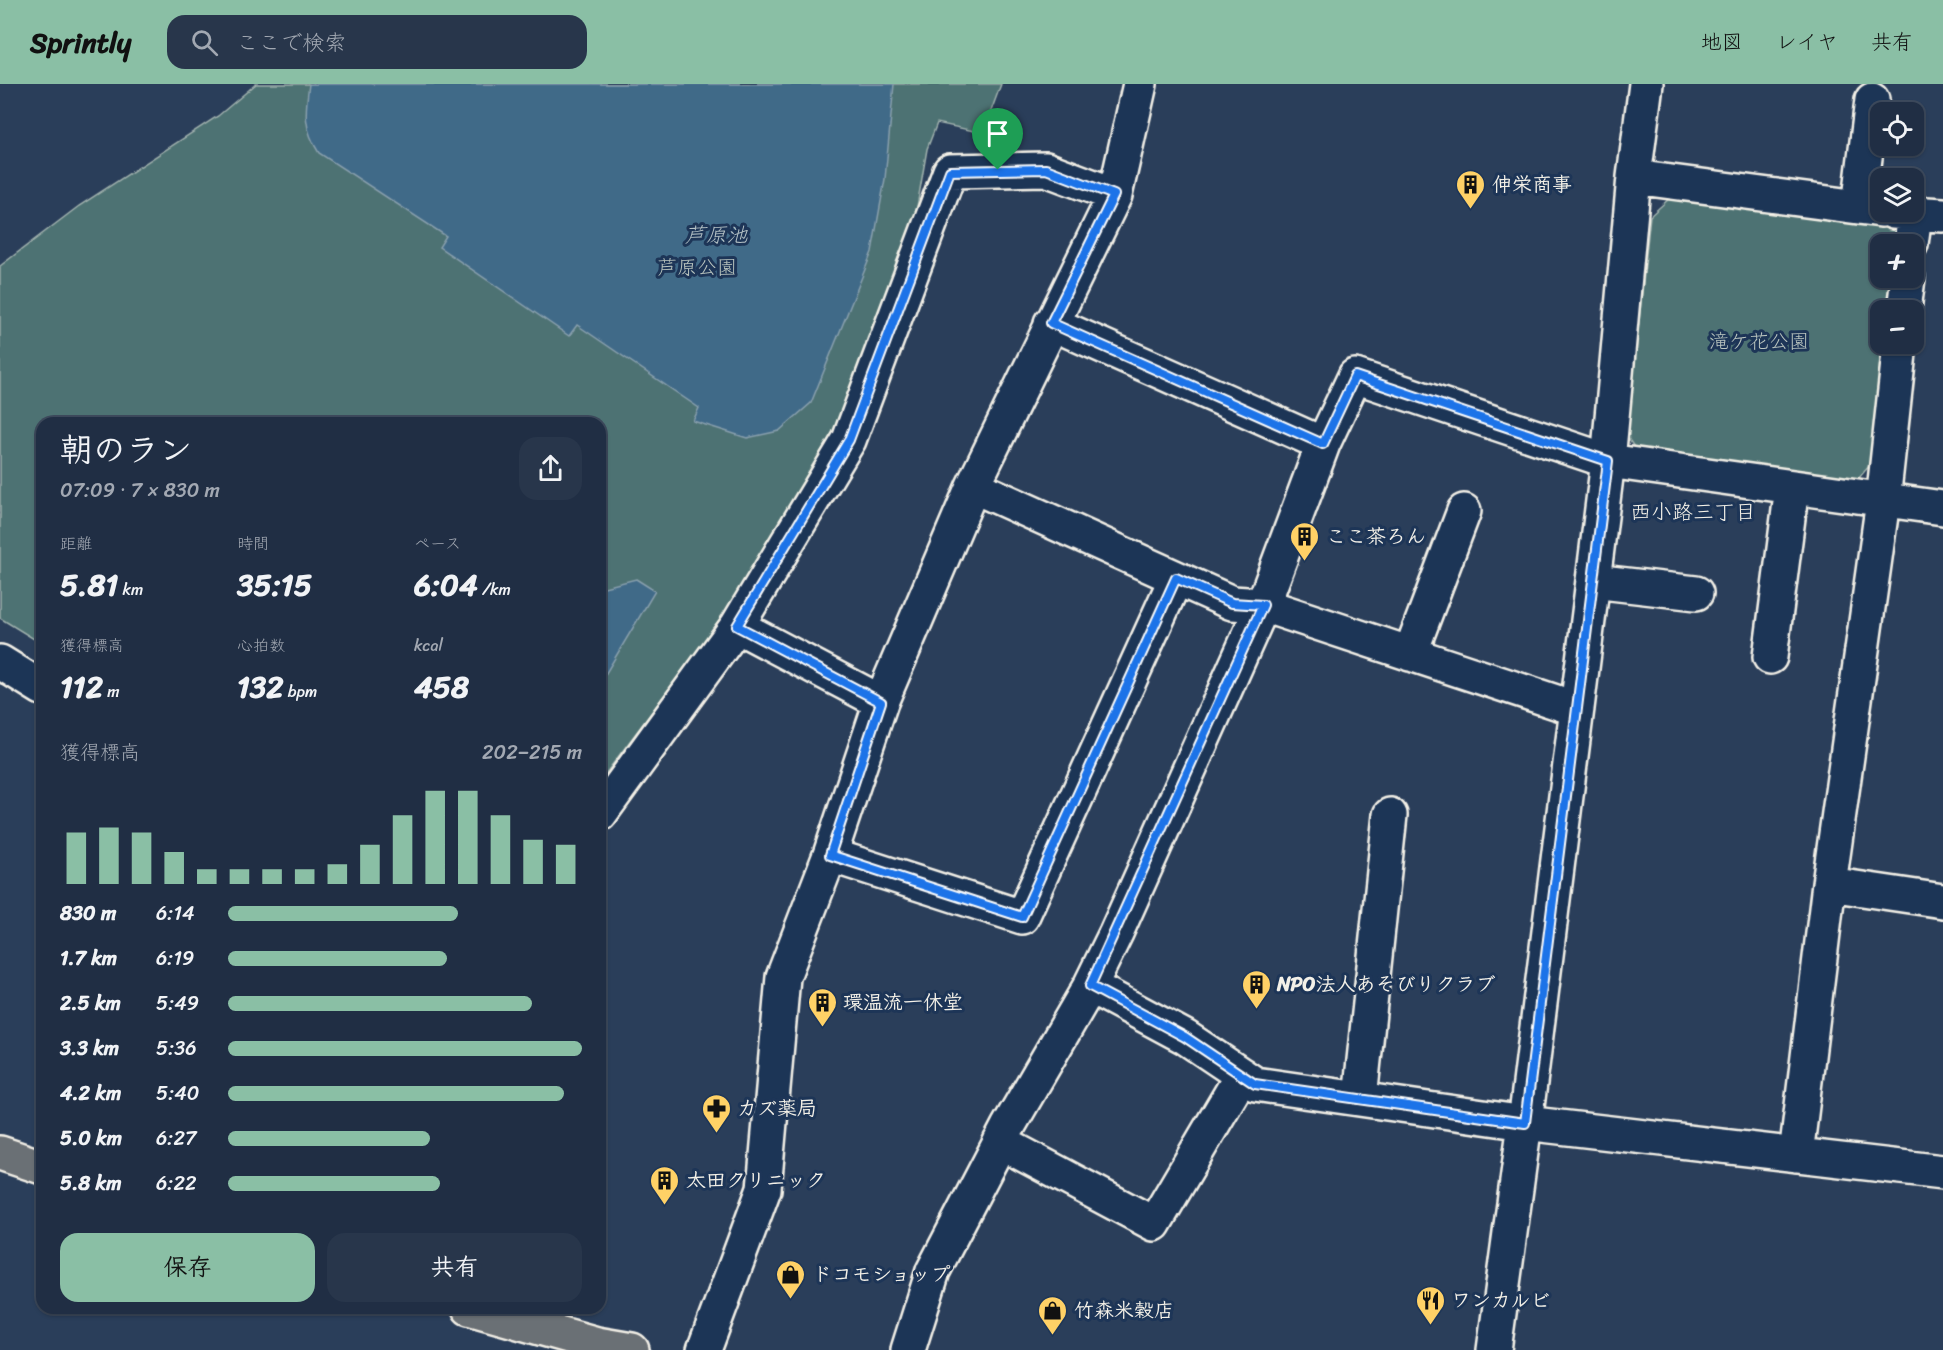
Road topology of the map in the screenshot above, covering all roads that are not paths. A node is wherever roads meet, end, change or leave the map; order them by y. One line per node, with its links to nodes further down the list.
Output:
1 (1140, 84): 6 (street)
2 (1646, 84): 5 (street)
3 (1872, 100): 4 (street)
4 (1871, 168)
5 (1634, 177): 7 (street); 11 (street)
6 (1114, 195): 8 (street); 21 (street)
7 (1870, 208)
8 (1051, 323): 10 (street); 12 (street)
9 (1899, 354): 14 (street)
10 (1323, 444): 11 (street); 20 (street)
11 (1608, 461): 13 (street); 18 (street)
12 (973, 486): 17 (street); 26 (street)
13 (1792, 487): 14 (street); 23 (street)
14 (1883, 501): 15 (street); 31 (street)
15 (1943, 508)
16 (1464, 510): 22 (street)
17 (1176, 578): 20 (street); 30 (street)
18 (1593, 581): 19 (street); 27 (street)
19 (1696, 593)
20 (1263, 605): 22 (street); 33 (street)
21 (737, 626): 26 (street); 28 (street)
22 (1410, 654): 27 (street)
23 (1770, 657)
24 (0, 662): 25 (street)
25 (36, 684)
26 (881, 702): 30 (street)
27 (1577, 709): 36 (street)
28 (606, 806)
29 (1390, 815): 35 (street)
30 (830, 855): 44 (street)
31 (1829, 884): 32 (street); 39 (street)
32 (1943, 901)
33 (1090, 986): 34 (street); 37 (street)
34 (1242, 1075): 35 (street); 37 (street)
35 (1360, 1098): 36 (street)
36 (1525, 1123): 39 (street); 46 (street)
37 (1000, 1142): 45 (street)
38 (0, 1153): 40 (main road)
39 (1796, 1155): 41 (street)
40 (36, 1165)
41 (1943, 1172)
42 (490, 1314): 43 (main road)
43 (632, 1350)
44 (704, 1350)
45 (908, 1350)
46 (1494, 1350)

